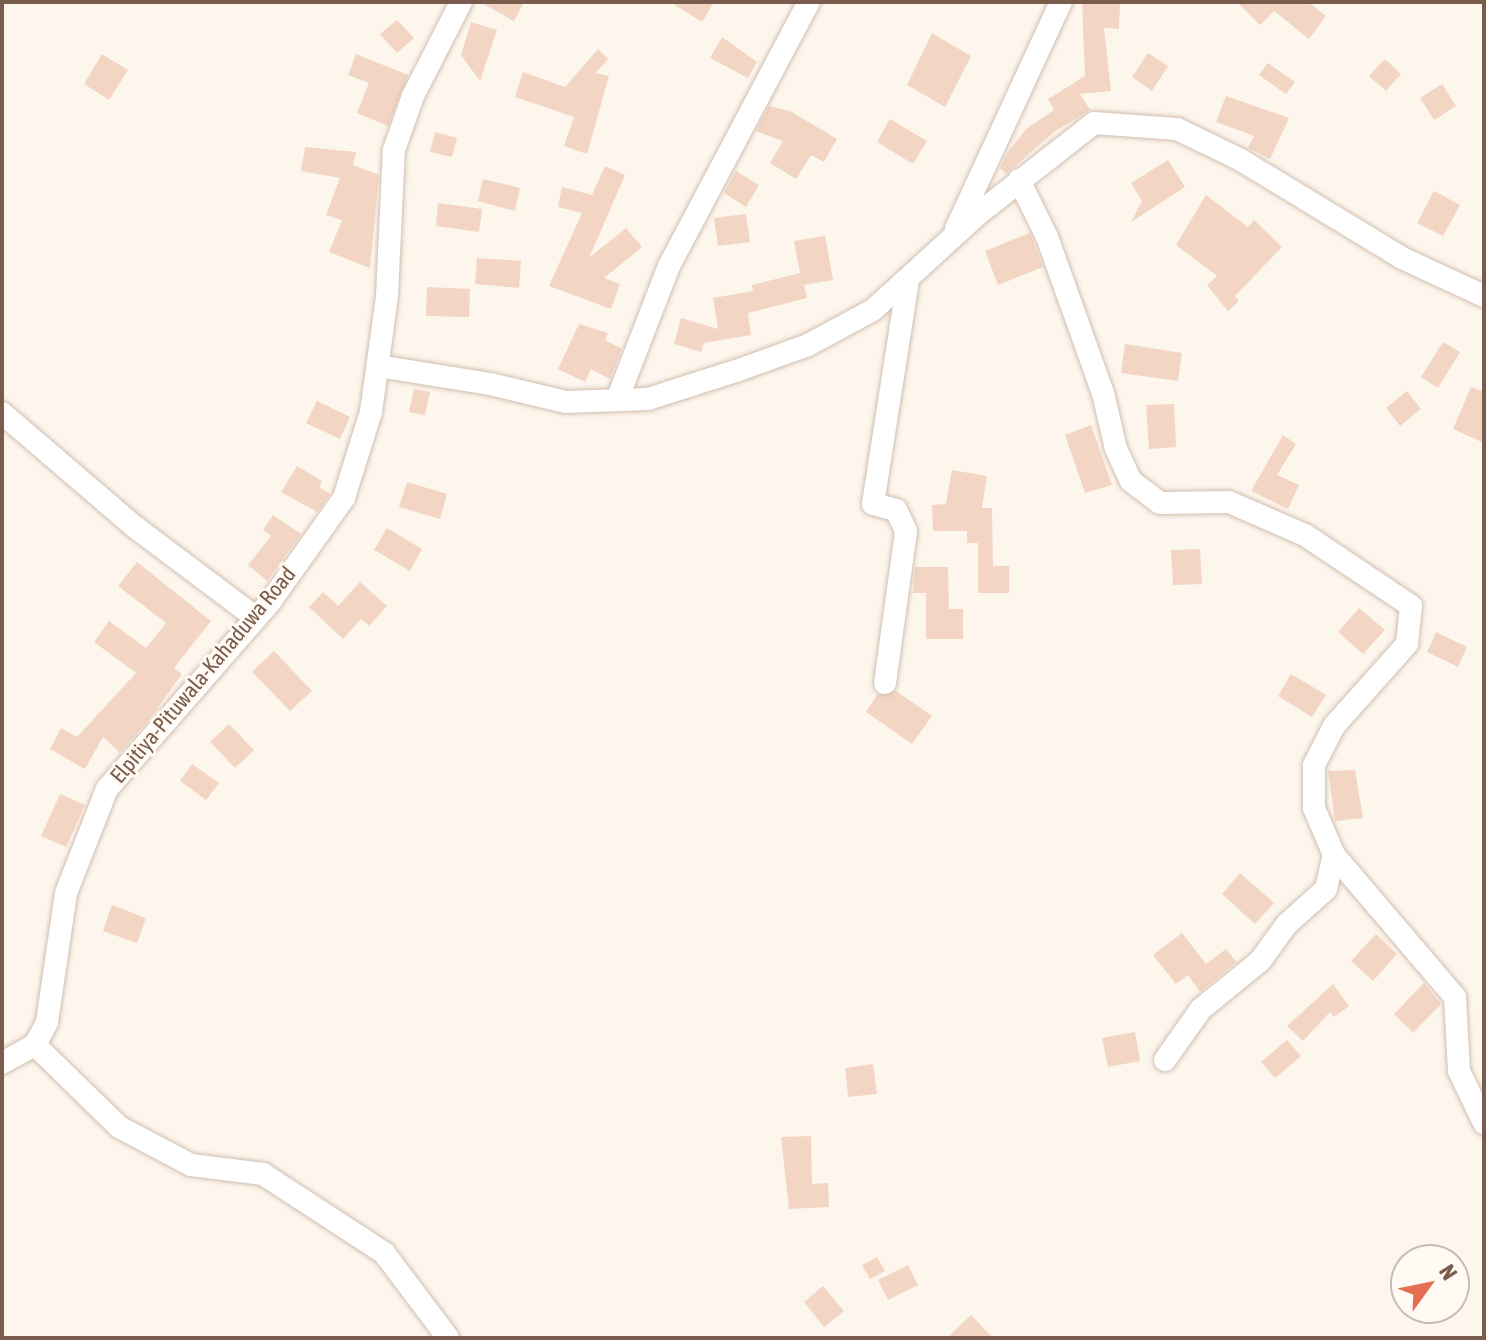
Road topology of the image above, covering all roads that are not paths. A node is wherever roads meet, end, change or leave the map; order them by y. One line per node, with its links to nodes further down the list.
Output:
1 (461, 2): 8 (street, Elpitiya-Pituwala-Kahaduwa Road)
2 (809, 2): 9 (street)
3 (1061, 2): 5 (street)
4 (1019, 180): 5 (street); 7 (street); 13 (street)
5 (950, 241): 6 (street)
6 (908, 280): 9 (street); 12 (street)
7 (1484, 296)
8 (378, 366): 9 (street); 11 (street, Elpitiya-Pituwala-Kahaduwa Road)
9 (617, 400)
10 (2, 413): 11 (street)
11 (256, 618): 14 (street, Elpitiya-Pituwala-Kahaduwa Road)
12 (885, 683)
13 (1334, 855): 15 (street); 17 (street)
14 (35, 1045): 16 (street); 18 (street)
15 (1165, 1060)
16 (2, 1063)
17 (1484, 1123)
18 (448, 1338)

